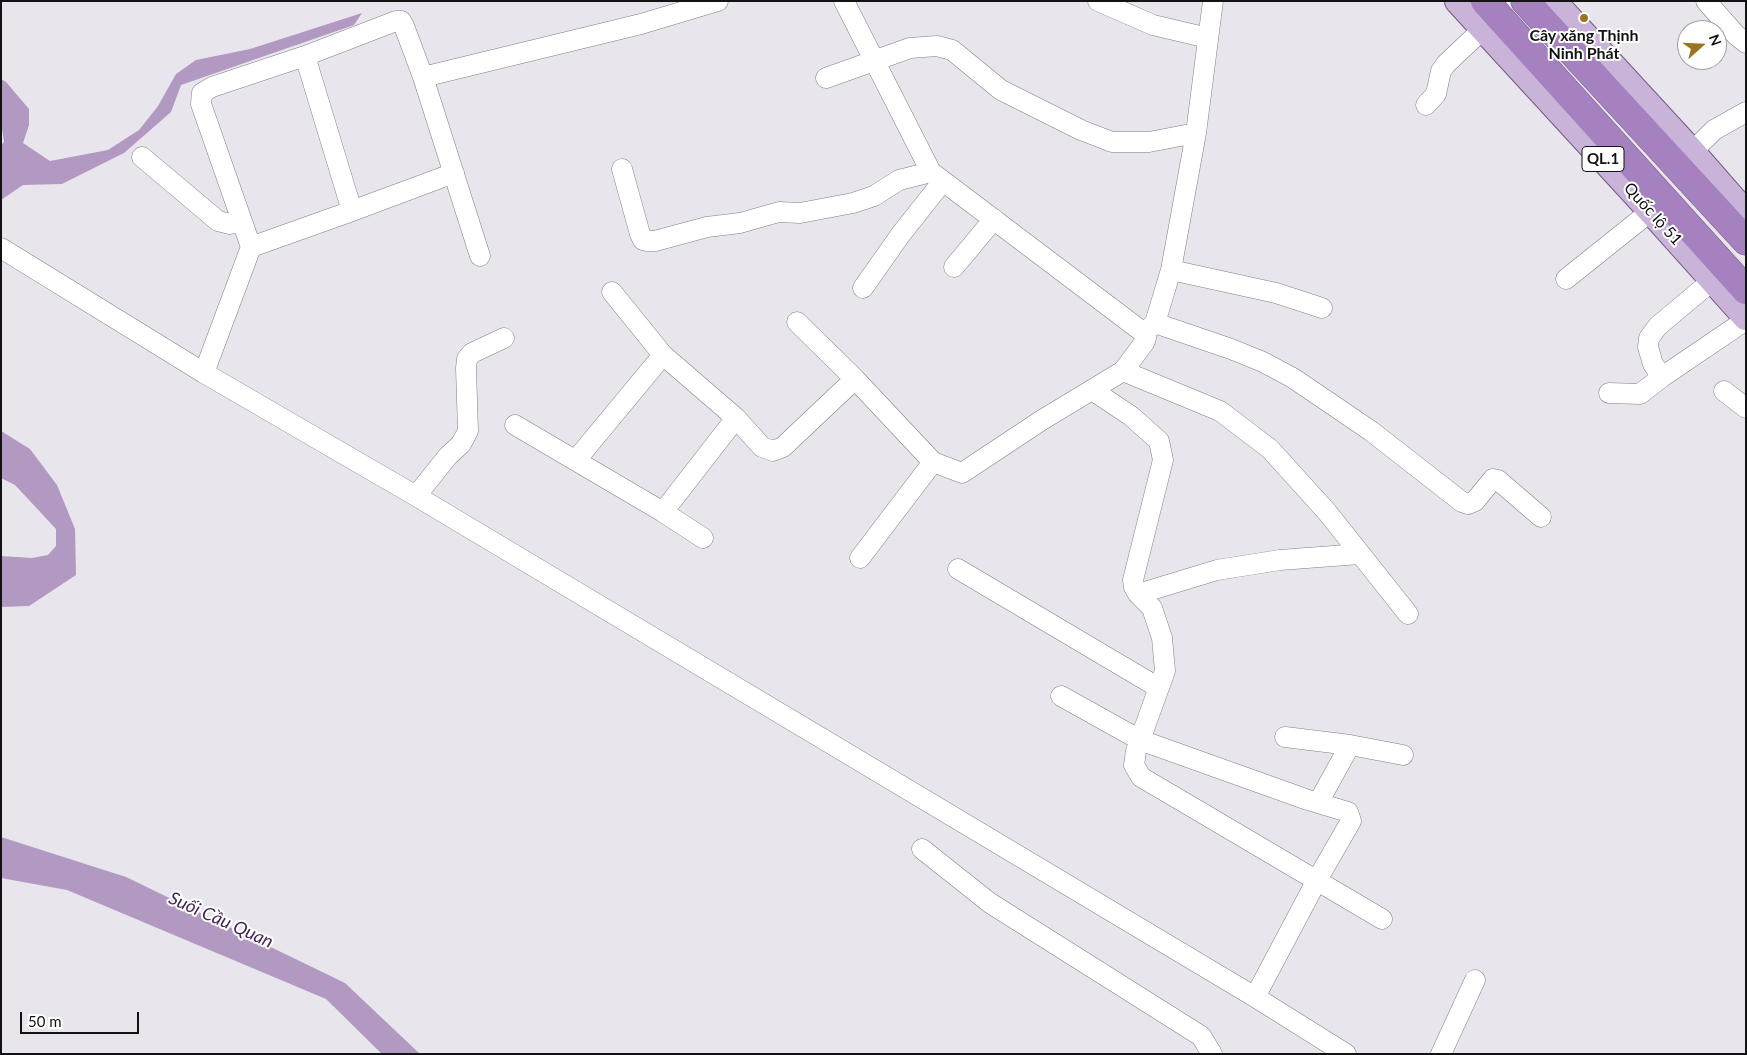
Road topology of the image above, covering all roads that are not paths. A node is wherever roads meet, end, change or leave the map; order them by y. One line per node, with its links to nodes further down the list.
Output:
1 (718, 1): 14 (street)
2 (844, 1): 13 (street)
3 (1098, 1): 10 (street)
4 (1213, 1): 10 (street)
5 (1458, 1): 9 (main road, Quốc lộ 51 / QL.1)
6 (1485, 1): 24 (highway, Quốc lộ 51 / QL.1)
7 (1706, 1): 11 (street)
8 (1541, 4): 19 (highway)
9 (1483, 29): 16 (street); 24 (main road, Quốc lộ 51 / QL.1)
10 (1208, 38): 18 (street)
11 (1746, 43)
12 (305, 56): 14 (street); 25 (street); 28 (street)
13 (876, 61): 15 (street); 18 (street); 23 (street)
14 (423, 78): 22 (street)
15 (826, 78)
16 (1426, 105)
17 (1746, 112): 19 (street)
18 (1196, 133): 34 (street)
19 (1679, 153): 26 (main road); 29 (highway)
20 (142, 157): 28 (street)
21 (622, 169): 23 (street)
22 (454, 172): 25 (street); 32 (street)
23 (937, 176): 27 (street); 37 (street)
24 (1658, 205): 35 (street); 36 (main road, Quốc lộ 51 / QL.1); 38 (highway, Quốc lộ 51 / QL.1)
25 (352, 211): 30 (street)
26 (1746, 214)
27 (994, 219): 33 (street); 43 (street)
28 (242, 222): 30 (street)
29 (1746, 240)
30 (251, 247): 47 (street)
31 (1, 248): 47 (street)
32 (480, 256)
33 (954, 266)
34 (1171, 270): 40 (street); 43 (street)
35 (1566, 280)
36 (1714, 280): 41 (main road, Quốc lộ 51 / QL.1); 48 (street)
37 (863, 288)
38 (1746, 290)
39 (612, 292): 45 (street)
40 (1322, 308)
41 (1746, 318): 48 (street)
42 (797, 322): 49 (street)
43 (1150, 328): 46 (street); 60 (street)
44 (504, 338): 58 (street)
45 (663, 355): 54 (street); 56 (street)
46 (1123, 371): 50 (street); 62 (street)
47 (204, 373): 58 (street)
48 (1662, 377): 52 (street)
49 (855, 379): 54 (street); 57 (street)
50 (1092, 390): 57 (street); 65 (street)
51 (1724, 391): 53 (street)
52 (1609, 393)
53 (1746, 408)
54 (736, 418): 59 (street)
55 (515, 425): 56 (street)
56 (576, 460): 59 (street)
57 (933, 462): 63 (street)
58 (416, 496): 78 (street)
59 (663, 512): 61 (street)
60 (1541, 517)
61 (703, 538)
62 (1360, 554): 65 (street); 66 (street)
63 (860, 558)
64 (958, 570): 67 (street)
65 (1138, 594): 67 (street)
66 (1408, 614)
67 (1159, 688): 70 (street)
68 (1061, 696): 70 (street)
69 (1285, 738): 71 (street)
70 (1140, 740): 73 (street); 75 (street)
71 (1350, 745): 72 (street); 73 (street)
72 (1403, 755)
73 (1318, 803): 75 (street)
74 (922, 849): 79 (street)
75 (1316, 880): 76 (street); 78 (street)
76 (1382, 919)
77 (1475, 980): 81 (street)
78 (1255, 997): 80 (street)
79 (1212, 1054)
80 (1346, 1054)
81 (1441, 1054)

